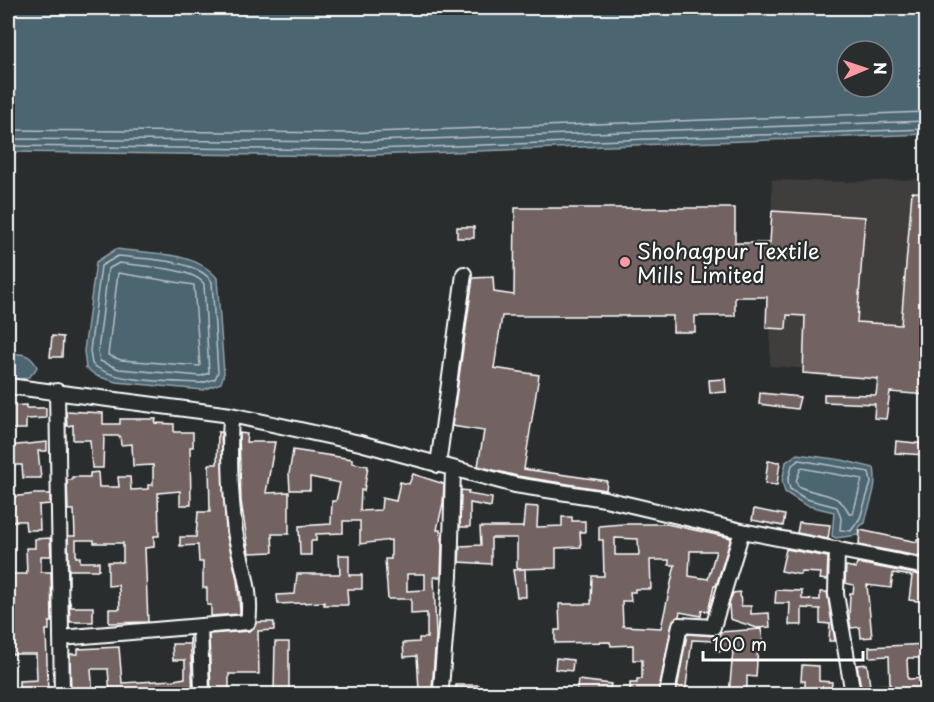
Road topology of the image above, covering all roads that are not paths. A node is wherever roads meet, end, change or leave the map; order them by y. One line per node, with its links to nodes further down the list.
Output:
1 (464, 274): 5 (street)
2 (8, 386): 3 (street)
3 (57, 391): 4 (street); 11 (street)
4 (231, 415): 5 (street); 10 (street)
5 (438, 465): 6 (street)
6 (453, 469): 7 (street); 12 (street)
7 (742, 531): 8 (street); 15 (street)
8 (837, 549): 9 (street); 16 (street)
9 (927, 567)
10 (200, 626): 11 (street); 14 (street)
11 (61, 638): 13 (street)
12 (441, 688)
13 (62, 694)
14 (202, 694)
15 (667, 694)
16 (853, 694)

